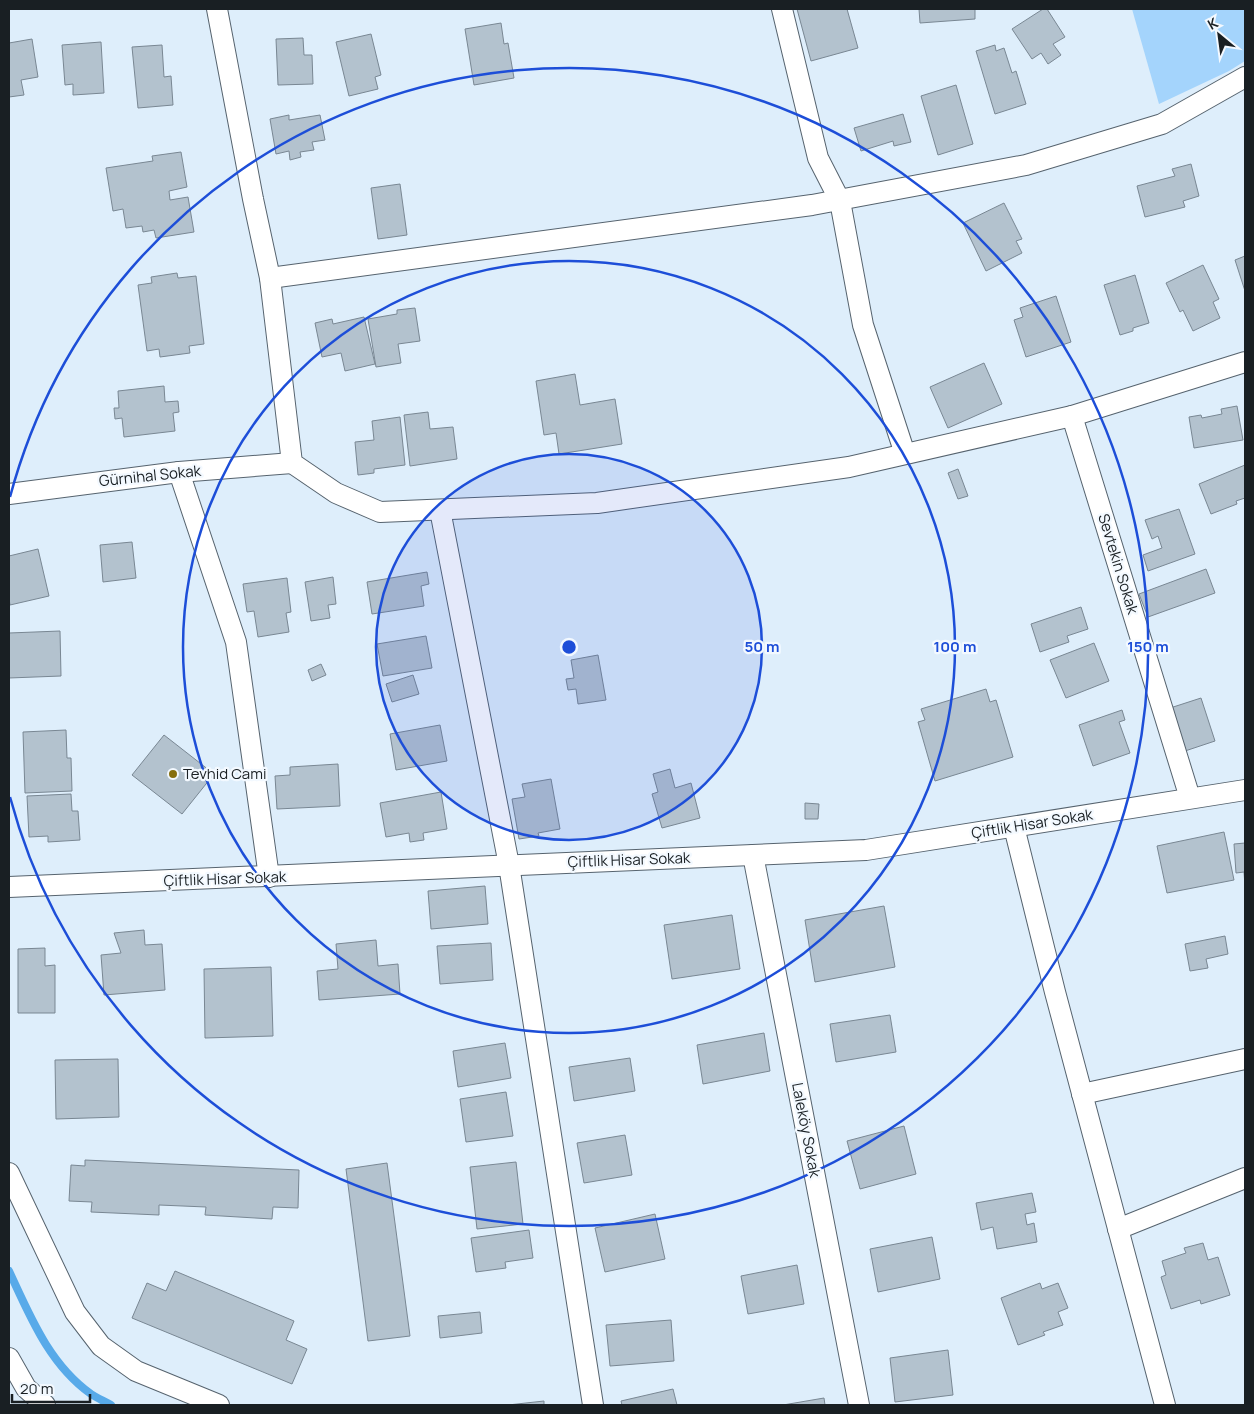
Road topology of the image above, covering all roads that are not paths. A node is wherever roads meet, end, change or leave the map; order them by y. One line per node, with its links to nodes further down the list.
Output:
1 (217, 9): 5 (street)
2 (782, 9): 4 (street)
3 (1245, 77): 4 (street)
4 (840, 200): 5 (street); 8 (street)
5 (270, 278): 9 (street)
6 (1245, 362): 7 (street)
7 (1072, 416): 8 (street); 14 (street, Sevtekin Sokak)
8 (905, 454): 12 (street)
9 (292, 463): 10 (street, Gürnihal Sokak); 12 (street)
10 (179, 472): 11 (street, Gürnihal Sokak); 18 (street)
11 (9, 494)
12 (440, 510): 17 (street)
13 (1245, 790): 14 (street, Çiftlik Hisar Sokak)
14 (1190, 798): 15 (street, Çiftlik Hisar Sokak)
15 (1014, 827): 16 (street, Çiftlik Hisar Sokak); 21 (street)
16 (753, 855): 17 (street, Çiftlik Hisar Sokak); 29 (street, Laleköy Sokak)
17 (509, 865): 18 (street, Çiftlik Hisar Sokak); 28 (street)
18 (269, 877): 19 (street, Çiftlik Hisar Sokak)
19 (9, 887)
20 (1245, 1059): 21 (street)
21 (1082, 1094): 24 (street)
22 (9, 1173): 27 (street)
23 (1245, 1178): 24 (street)
24 (1118, 1229): 30 (street)
25 (9, 1358): 26 (street)
26 (45, 1405)
27 (219, 1405)
28 (593, 1405)
29 (859, 1405)
30 (1165, 1405)

